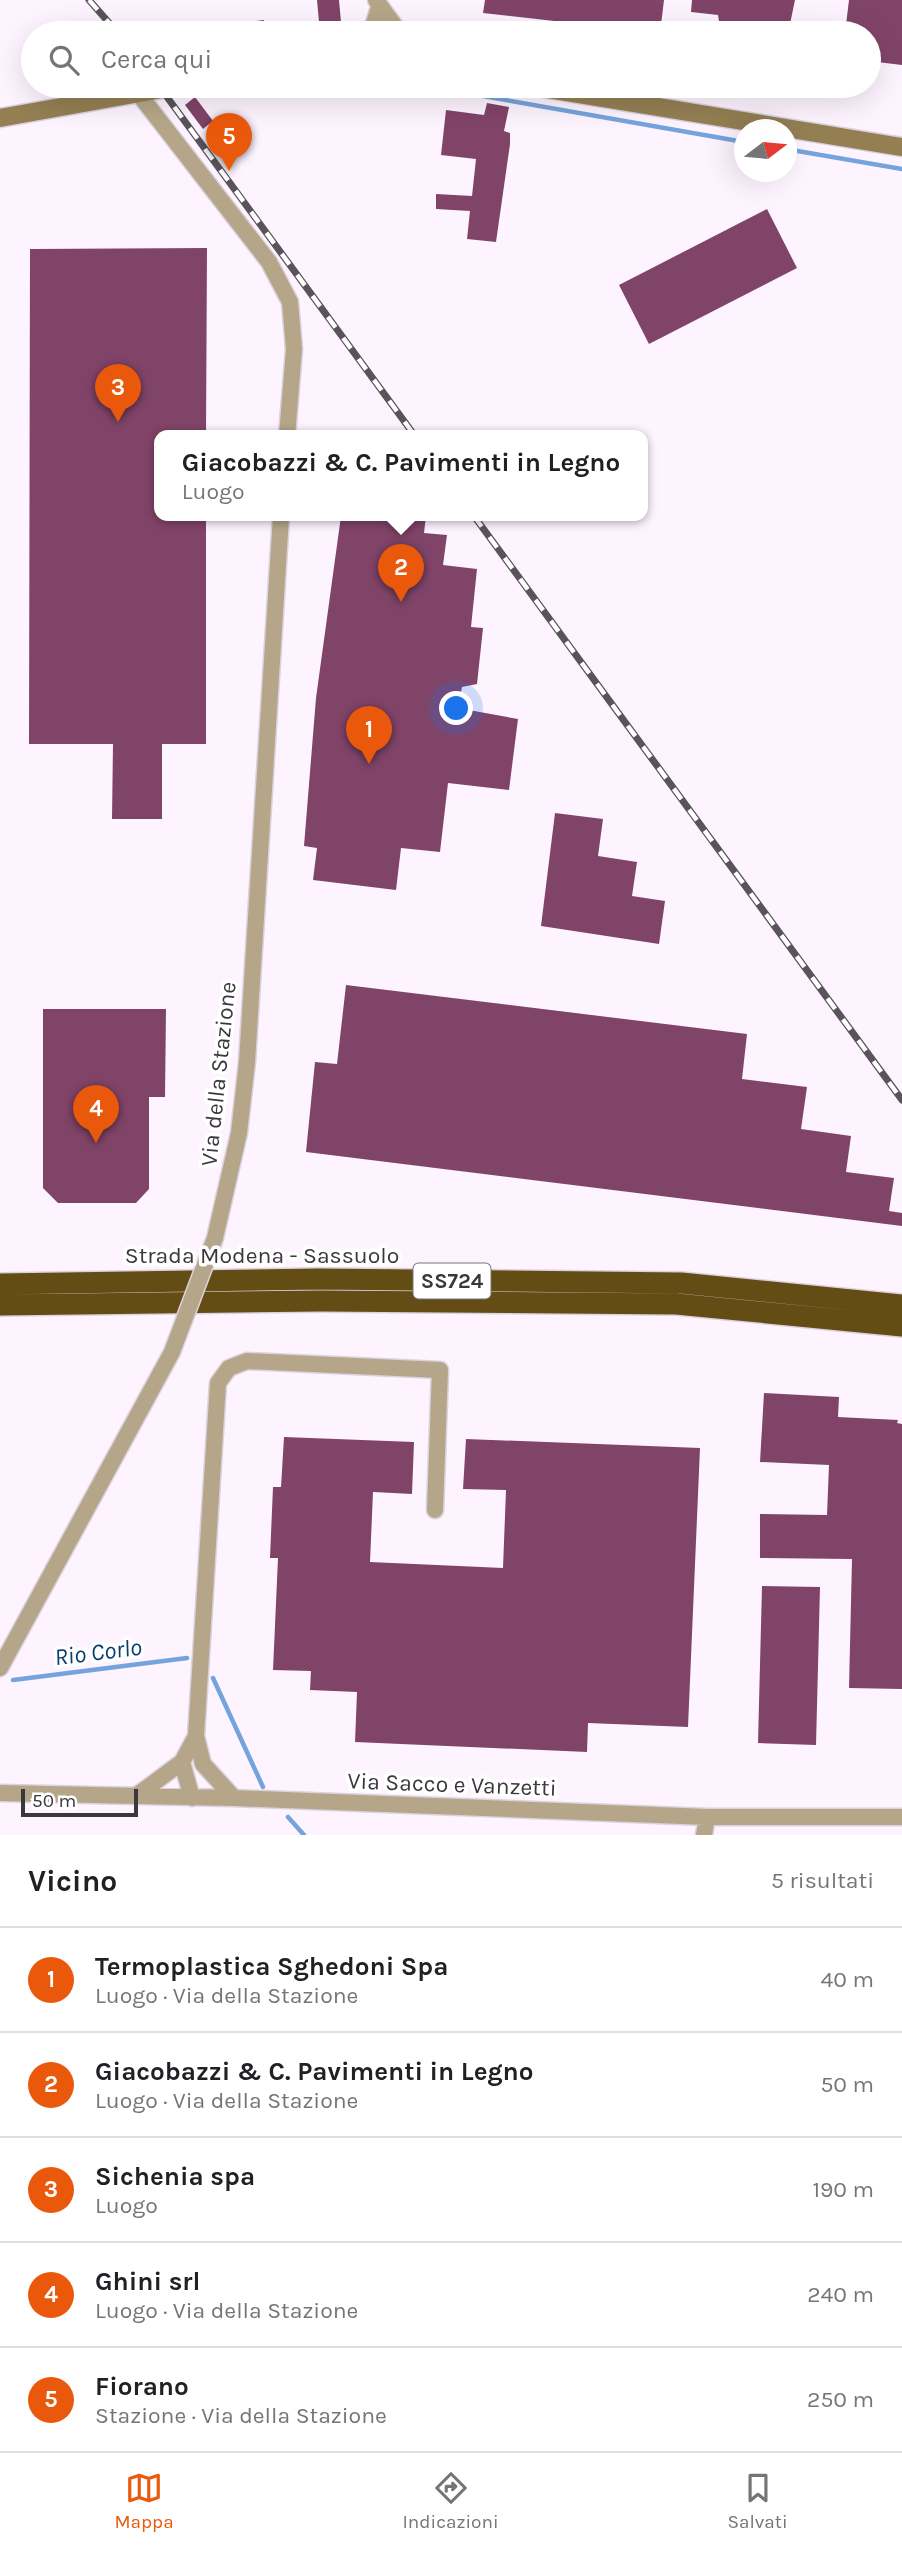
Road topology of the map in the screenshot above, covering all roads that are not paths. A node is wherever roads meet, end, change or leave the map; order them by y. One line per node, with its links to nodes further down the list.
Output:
1 (378, 3): 2 (street); 3 (street)
2 (373, 21)
3 (393, 21)
4 (110, 98): 7 (street)
5 (142, 98): 9 (street)
6 (603, 98): 8 (street)
7 (0, 118)
8 (902, 147)
9 (287, 430)
10 (281, 521): 16 (street, Via della Stazione, bridge)
11 (0, 1284): 13 (highway, Strada Modena - Sassuolo / SS724)
12 (0, 1305): 14 (highway, Strada Modena - Sassuolo / SS724)
13 (902, 1305)
14 (902, 1326)
15 (435, 1510): 17 (street)
16 (0, 1668)
17 (197, 1736): 18 (street); 19 (street)
18 (182, 1762): 21 (street); 22 (street)
19 (203, 1764): 22 (street); 23 (street)
20 (0, 1793): 21 (street, Via Sacco e Vanzetti)
21 (136, 1796): 22 (street, Via Sacco e Vanzetti)
22 (192, 1798): 23 (street, Via Sacco e Vanzetti)
23 (234, 1798): 24 (street, Via Sacco e Vanzetti)
24 (707, 1816): 25 (street, Via Sacco e Vanzetti); 26 (street)
25 (902, 1817)
26 (704, 1835)

